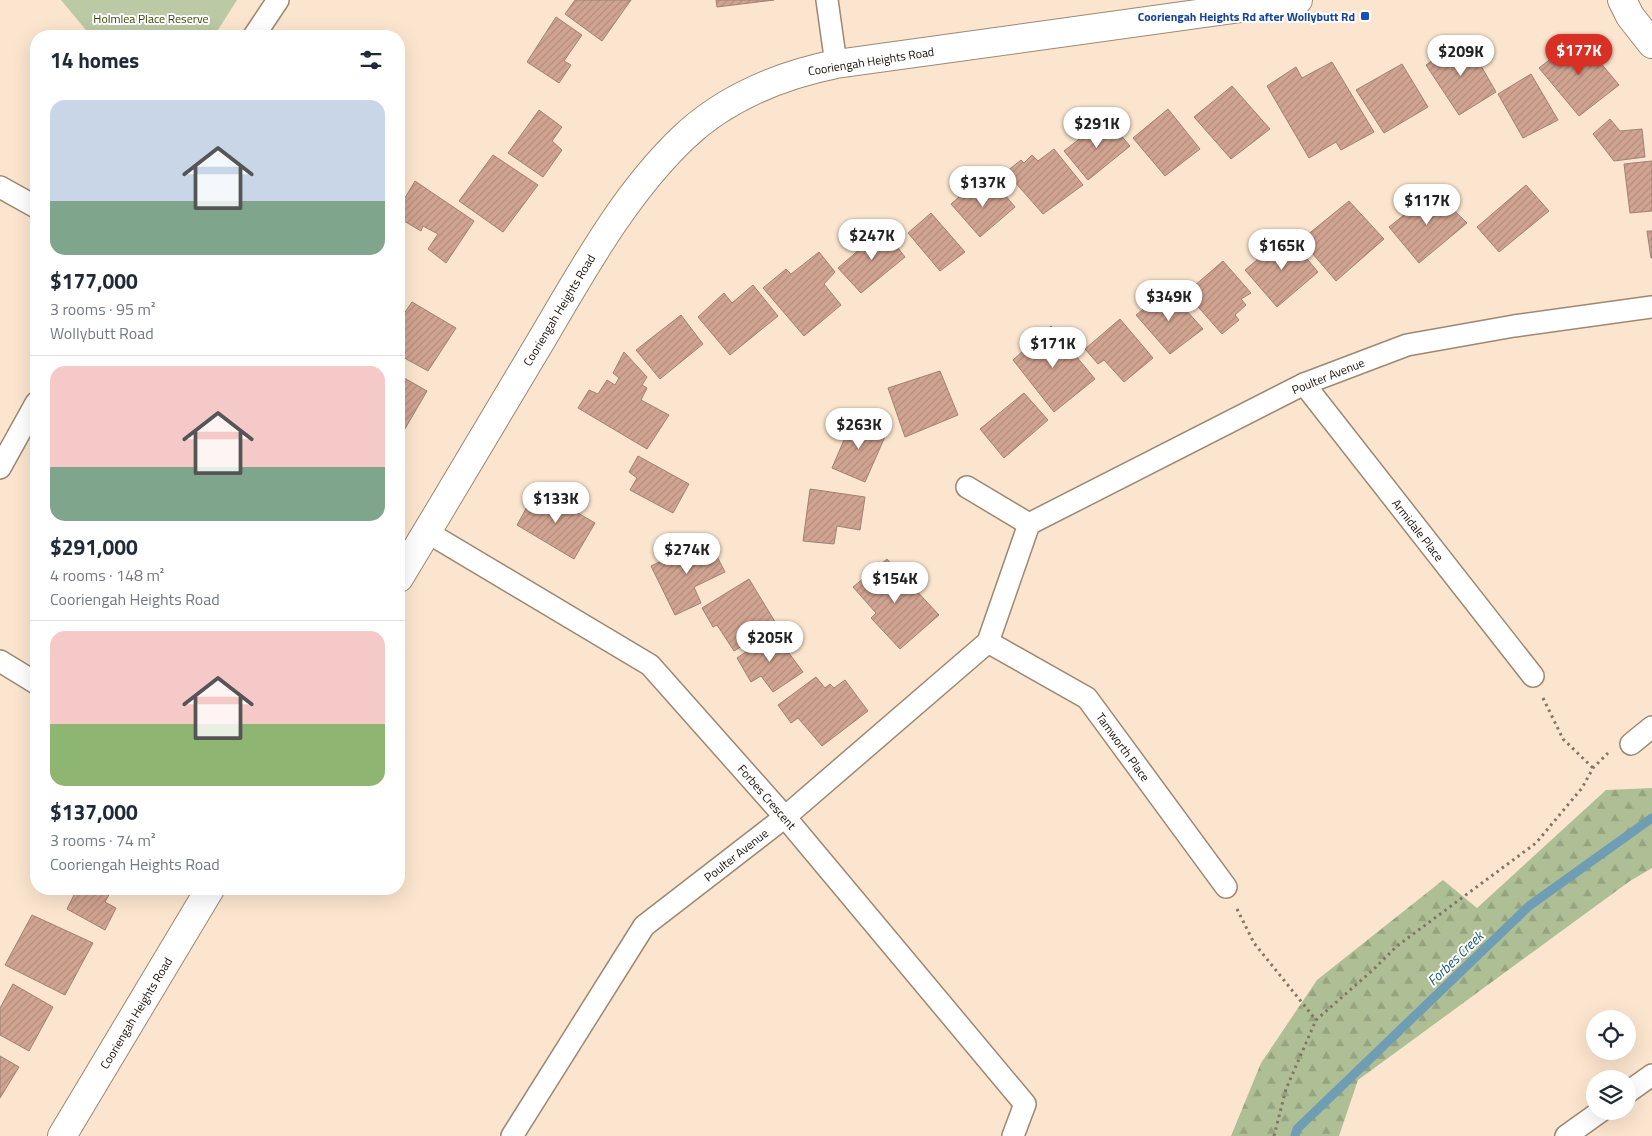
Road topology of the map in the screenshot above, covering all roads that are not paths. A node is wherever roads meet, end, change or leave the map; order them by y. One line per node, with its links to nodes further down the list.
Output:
1 (278, 0): 5 (street)
2 (826, 0): 7 (street)
3 (1298, 0): 7 (street, Cooriengah Heights Road)
4 (1622, 0): 6 (street)
5 (258, 30)
6 (1652, 44)
7 (836, 64): 16 (street, Cooriengah Heights Road)
8 (0, 187): 9 (street)
9 (30, 204)
10 (1652, 307): 11 (street, Poulter Avenue)
11 (1304, 384): 15 (street, Poulter Avenue); 20 (street, Armidale Place)
12 (30, 414): 13 (street)
13 (0, 468)
14 (967, 487): 15 (street)
15 (1029, 524): 18 (street)
16 (426, 532): 17 (street, Cooriengah Heights Road); 24 (street, Forbes Crescent)
17 (405, 568)
18 (988, 642): 24 (street, Poulter Avenue); 25 (street, Tamworth Place)
19 (0, 661): 21 (street)
20 (1533, 676)
21 (30, 680)
22 (1652, 727): 23 (street)
23 (1631, 744)
24 (785, 817): 31 (street, Poulter Avenue); 32 (street, Forbes Crescent)
25 (1226, 887)
26 (206, 895): 30 (street, Cooriengah Heights Road)
27 (1652, 1075): 28 (street)
28 (1636, 1086)
29 (1588, 1120): 33 (street)
30 (62, 1136)
31 (512, 1136)
32 (1013, 1136)
33 (1566, 1136)

